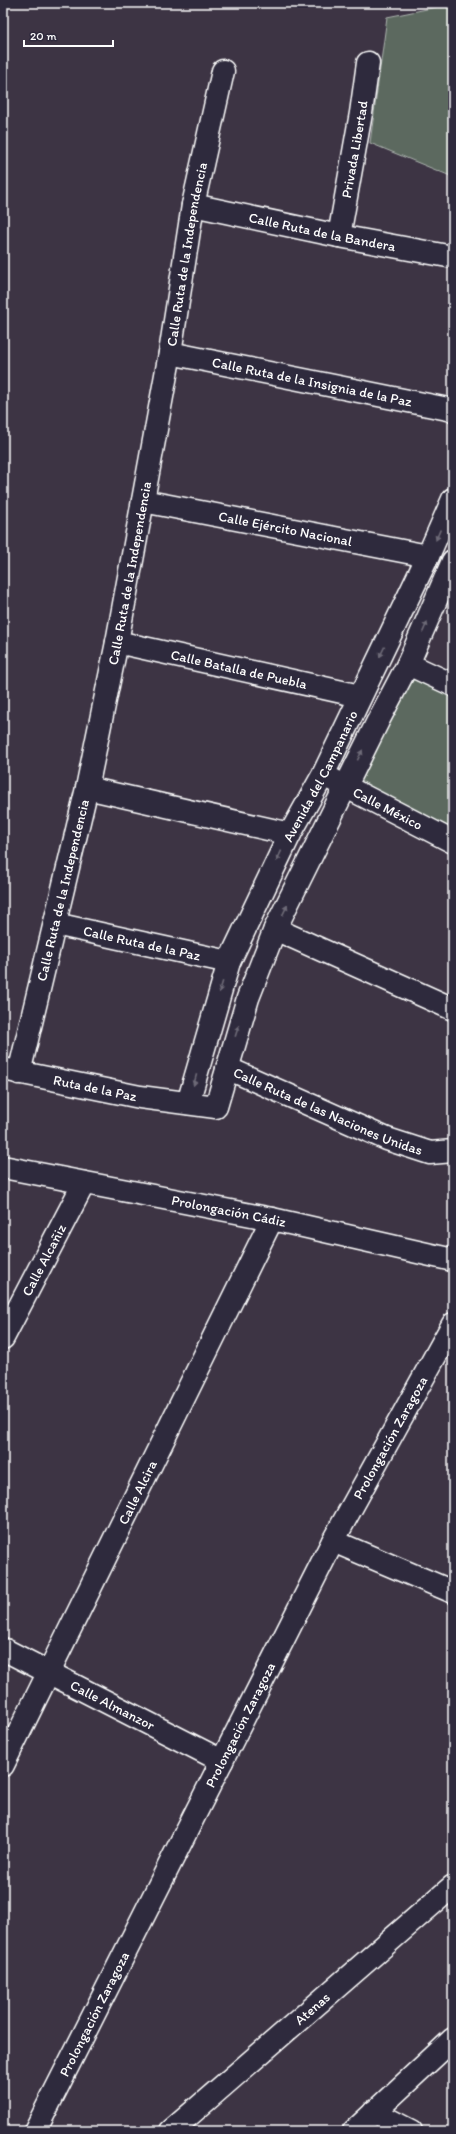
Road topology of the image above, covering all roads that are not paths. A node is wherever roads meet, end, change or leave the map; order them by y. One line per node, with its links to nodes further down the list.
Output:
1 (368, 63): 4 (street, Privada Libertad)
2 (223, 71): 3 (street, Calle Ruta de la Independencia)
3 (193, 204): 4 (street, Calle Ruta de la Bandera); 6 (street, Calle Ruta de la Independencia)
4 (339, 236): 5 (street, Calle Ruta de la Bandera)
5 (453, 257)
6 (170, 353): 7 (street, Calle Ruta de la Insignia de la Paz); 9 (street, Calle Ruta de la Independencia)
7 (453, 410)
8 (453, 499): 10 (street, Avenida del Campanario, one-way to 10)
9 (143, 501): 10 (street, Calle Ejército Nacional); 12 (street, Calle Ruta de la Independencia)
10 (428, 556): 15 (street, Avenida del Campanario, one-way to 15)
11 (453, 561): 13 (street, Avenida del Campanario, one-way to 11)
12 (117, 642): 15 (street, Calle Batalla de Puebla); 18 (street, Calle Ruta de la Independencia)
13 (408, 664): 14 (street); 17 (street, Avenida del Campanario, one-way to 13)
14 (453, 685)
15 (360, 696): 16 (street, Avenida del Campanario)
16 (323, 775): 17 (street, Calle México); 19 (street, Avenida del Campanario)
17 (345, 787): 20 (street, Calle México); 22 (street, Avenida del Campanario, one-way to 17)
18 (87, 788): 19 (street); 21 (street, Calle Ruta de la Independencia)
19 (290, 834): 23 (street, Avenida del Campanario, one-way to 23)
20 (453, 842)
21 (55, 924): 23 (street, Calle Ruta de la Paz); 26 (street, Calle Ruta de la Independencia)
22 (275, 929): 24 (street); 25 (street, Avenida del Campanario, one-way to 22)
23 (228, 962): 27 (street, Avenida del Campanario, one-way to 27)
24 (453, 1009)
25 (227, 1068): 27 (street, Ruta de la Paz); 28 (street, Calle Ruta de las Naciones Unidas)
26 (11, 1071): 27 (street, Ruta de la Paz)
27 (188, 1103)
28 (453, 1151)
29 (3, 1167): 30 (street, Prolongación Cádiz)
30 (84, 1183): 31 (street, Prolongación Cádiz); 34 (street, Calle Alcañiz)
31 (272, 1219): 32 (street, Prolongación Cádiz); 38 (street, Calle Alcira)
32 (453, 1260)
33 (453, 1324): 35 (street, Prolongación Zaragoza)
34 (3, 1338)
35 (332, 1541): 36 (street); 39 (street, Prolongación Zaragoza)
36 (453, 1592)
37 (3, 1649): 38 (street, Calle Almanzor)
38 (50, 1673): 39 (street, Calle Almanzor); 40 (street, Calle Alcira)
39 (222, 1761): 44 (street, Prolongación Zaragoza)
40 (3, 1766)
41 (453, 1886): 45 (street, Atenas)
42 (453, 2039): 43 (street)
43 (374, 2112): 46 (street); 47 (street)
44 (35, 2131)
45 (171, 2131)
46 (354, 2131)
47 (411, 2131)

